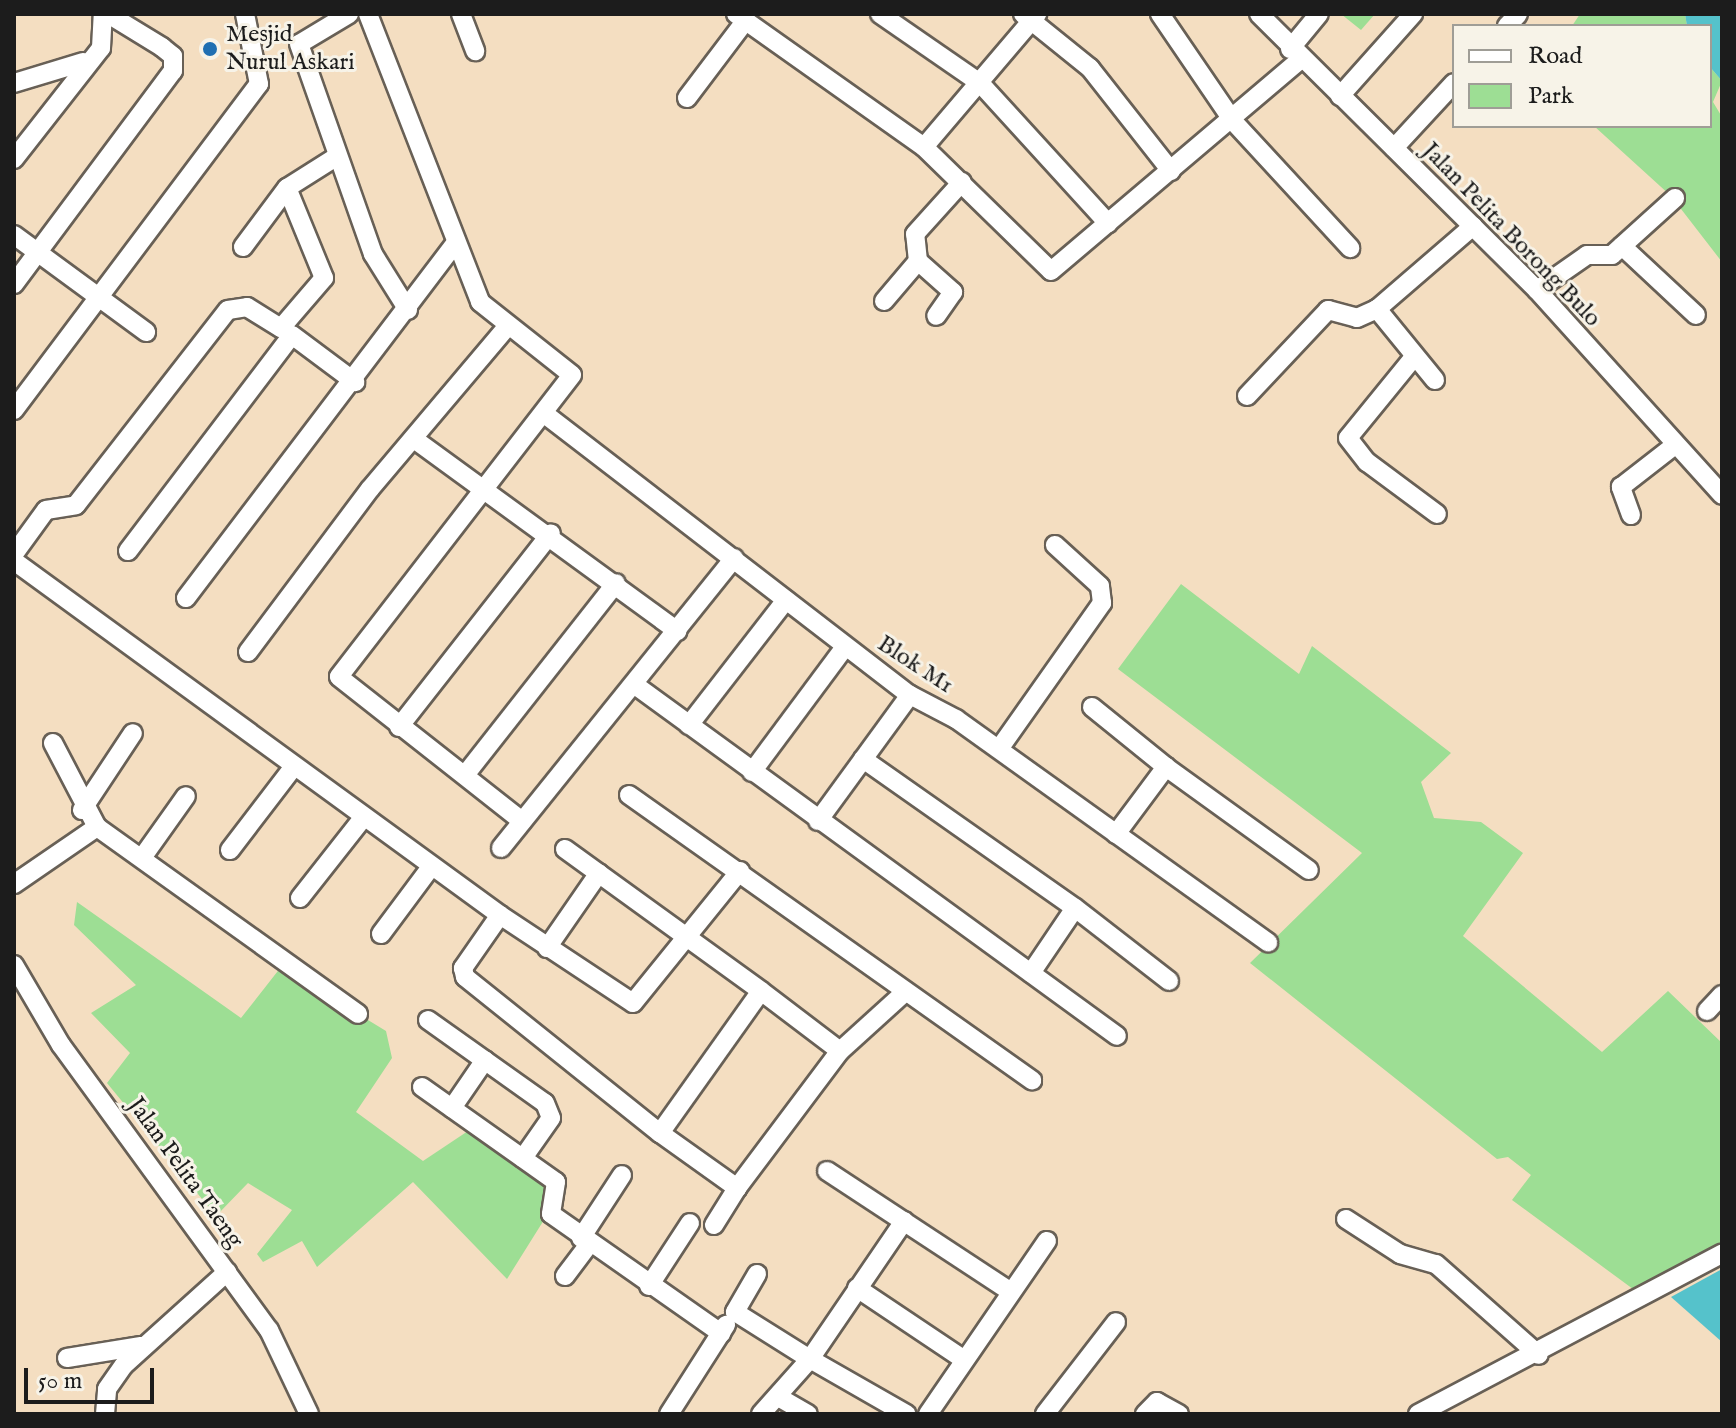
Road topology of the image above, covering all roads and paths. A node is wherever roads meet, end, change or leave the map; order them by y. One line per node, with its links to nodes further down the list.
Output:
1 (106, 14): 15 (street); 37 (street)
2 (245, 14): 41 (street)
3 (349, 14): 24 (street)
4 (368, 14): 33 (street)
5 (461, 14): 13 (street)
6 (880, 14): 17 (street)
7 (1160, 14): 21 (street)
8 (1259, 14): 14 (street, Jalan Pelita Borong Bulo)
9 (1319, 14): 14 (street)
10 (1413, 14): 19 (street)
11 (1031, 16): 17 (street); 26 (street)
12 (741, 17): 20 (street); 22 (street)
13 (475, 51)
14 (1296, 54): 19 (street, Jalan Pelita Borong Bulo); 21 (street)
15 (83, 62): 16 (street); 25 (street)
16 (14, 83)
17 (980, 83): 22 (street); 30 (street)
18 (1452, 85): 23 (street)
19 (1340, 96): 23 (street, Jalan Pelita Borong Bulo)
20 (687, 98)
21 (1233, 121): 26 (street); 36 (street)
22 (924, 147): 27 (street)
23 (1394, 148): 31 (street, Jalan Pelita Borong Bulo)
24 (336, 157): 28 (street); 44 (street)
25 (14, 159)
26 (1171, 171): 30 (street)
27 (962, 182): 30 (street); 38 (street)
28 (287, 188): 35 (street); 64 (street)
29 (1675, 198): 34 (street)
30 (1108, 223)
31 (1473, 226): 40 (street, Jalan Pelita Borong Bulo); 43 (street)
32 (14, 235): 37 (street)
33 (454, 245): 44 (street); 47 (street)
34 (1622, 246): 40 (street); 45 (street)
35 (243, 247)
36 (1350, 248)
37 (36, 252): 39 (street); 41 (street)
38 (918, 261): 42 (street); 46 (street)
39 (14, 284)
40 (1537, 290): 56 (street, Jalan Pelita Borong Bulo)
41 (99, 298): 48 (street); 53 (street)
42 (884, 301)
43 (1377, 309): 49 (street); 52 (street)
44 (408, 310): 51 (street)
45 (1696, 315)
46 (936, 316)
47 (506, 328): 54 (street); 55 (street)
48 (146, 332)
49 (1414, 357): 50 (street); 59 (street)
50 (1435, 380)
51 (355, 382): 63 (street); 68 (street)
52 (1247, 396)
53 (14, 410)
54 (546, 415): 57 (street); 65 (street, Blok M1)
55 (414, 439): 57 (street); 72 (street)
56 (1675, 445): 58 (street, Jalan Pelita Borong Bulo); 60 (street)
57 (490, 488): 61 (street); 77 (street)
58 (1720, 488)
59 (1437, 514)
60 (1631, 515)
61 (551, 533): 67 (street); 77 (street)
62 (1055, 545): 80 (street)
63 (128, 551)
64 (14, 554)
65 (734, 558): 69 (street, Blok M1); 70 (street)
66 (14, 561): 83 (street)
67 (616, 583): 70 (street); 85 (street)
68 (186, 598)
69 (786, 600): 71 (street, Blok M1); 76 (street)
70 (677, 631): 73 (street)
71 (845, 647): 74 (street, Blok M1); 84 (street)
72 (248, 652)
73 (635, 685): 76 (street); 90 (street)
74 (910, 695): 80 (street, Blok M1); 81 (street)
75 (1092, 707): 82 (street)
76 (689, 725): 84 (street)
77 (399, 727): 85 (street)
78 (133, 733): 88 (street)
79 (53, 743): 88 (street)
80 (999, 749): 93 (street, Blok M1)
81 (863, 759): 91 (street); 104 (street)
82 (1166, 767): 93 (street); 99 (street)
83 (292, 769): 89 (street); 96 (street)
84 (752, 772): 91 (street)
85 (465, 775): 90 (street)
86 (629, 795): 100 (street)
87 (186, 796): 97 (street)
88 (82, 810): 92 (street)
89 (363, 818): 98 (street); 103 (street)
90 (522, 821): 94 (street)
91 (818, 821): 111 (street)
92 (97, 827): 97 (street); 102 (street)
93 (1116, 834): 108 (street, Blok M1)
94 (501, 848)
95 (565, 849): 101 (street)
96 (230, 850)
97 (144, 855): 117 (street)
98 (431, 867): 105 (street); 106 (street)
99 (1309, 870)
100 (740, 871): 107 (street); 114 (street)
101 (599, 873): 107 (street); 109 (street)
102 (14, 884)
103 (300, 898)
104 (1075, 908): 111 (street); 112 (street)
105 (500, 915): 109 (street); 125 (street)
106 (381, 934)
107 (688, 936): 109 (street); 113 (street)
108 (1268, 942)
109 (547, 948)
110 (14, 965): 137 (street, Jalan Pelita Taeng)
111 (1031, 973): 119 (street)
112 (1169, 981)
113 (761, 991): 120 (street); 125 (street)
114 (905, 992): 120 (street); 122 (street)
115 (1722, 995): 116 (street)
116 (1707, 1011)
117 (358, 1014)
118 (428, 1020): 121 (street)
119 (1117, 1036)
120 (840, 1051): 129 (street)
121 (485, 1060): 124 (street); 126 (street)
122 (1032, 1080)
123 (422, 1087): 124 (street)
124 (452, 1108): 126 (street)
125 (660, 1133): 129 (street)
126 (523, 1158): 134 (street)
127 (827, 1171): 131 (street)
128 (622, 1175): 134 (street)
129 (737, 1188): 133 (street)
130 (1346, 1219): 147 (street)
131 (904, 1221): 141 (street); 142 (street)
132 (690, 1223): 140 (street)
133 (714, 1225)
134 (585, 1241): 139 (street); 140 (street)
135 (1047, 1241): 142 (street)
136 (1722, 1254): 147 (street)
137 (227, 1272): 146 (street); 153 (street, Jalan Pelita Taeng)
138 (757, 1274): 143 (street)
139 (565, 1276)
140 (649, 1286): 145 (street)
141 (857, 1288): 149 (street); 150 (street)
142 (1011, 1292): 150 (street)
143 (735, 1312): 145 (street); 149 (street)
144 (1116, 1322): 159 (street)
145 (721, 1333): 154 (street)
146 (141, 1346): 148 (street); 152 (street)
147 (1539, 1355): 162 (street)
148 (67, 1358)
149 (810, 1359): 151 (street); 157 (street)
150 (963, 1359): 158 (street)
151 (780, 1398): 155 (street); 156 (street)
152 (105, 1414)
153 (309, 1414)
154 (669, 1414)
155 (761, 1414)
156 (808, 1414)
157 (906, 1414)
158 (928, 1414)
159 (1045, 1414)
160 (1145, 1414): 161 (street)
161 (1179, 1414)
162 (1418, 1414)

